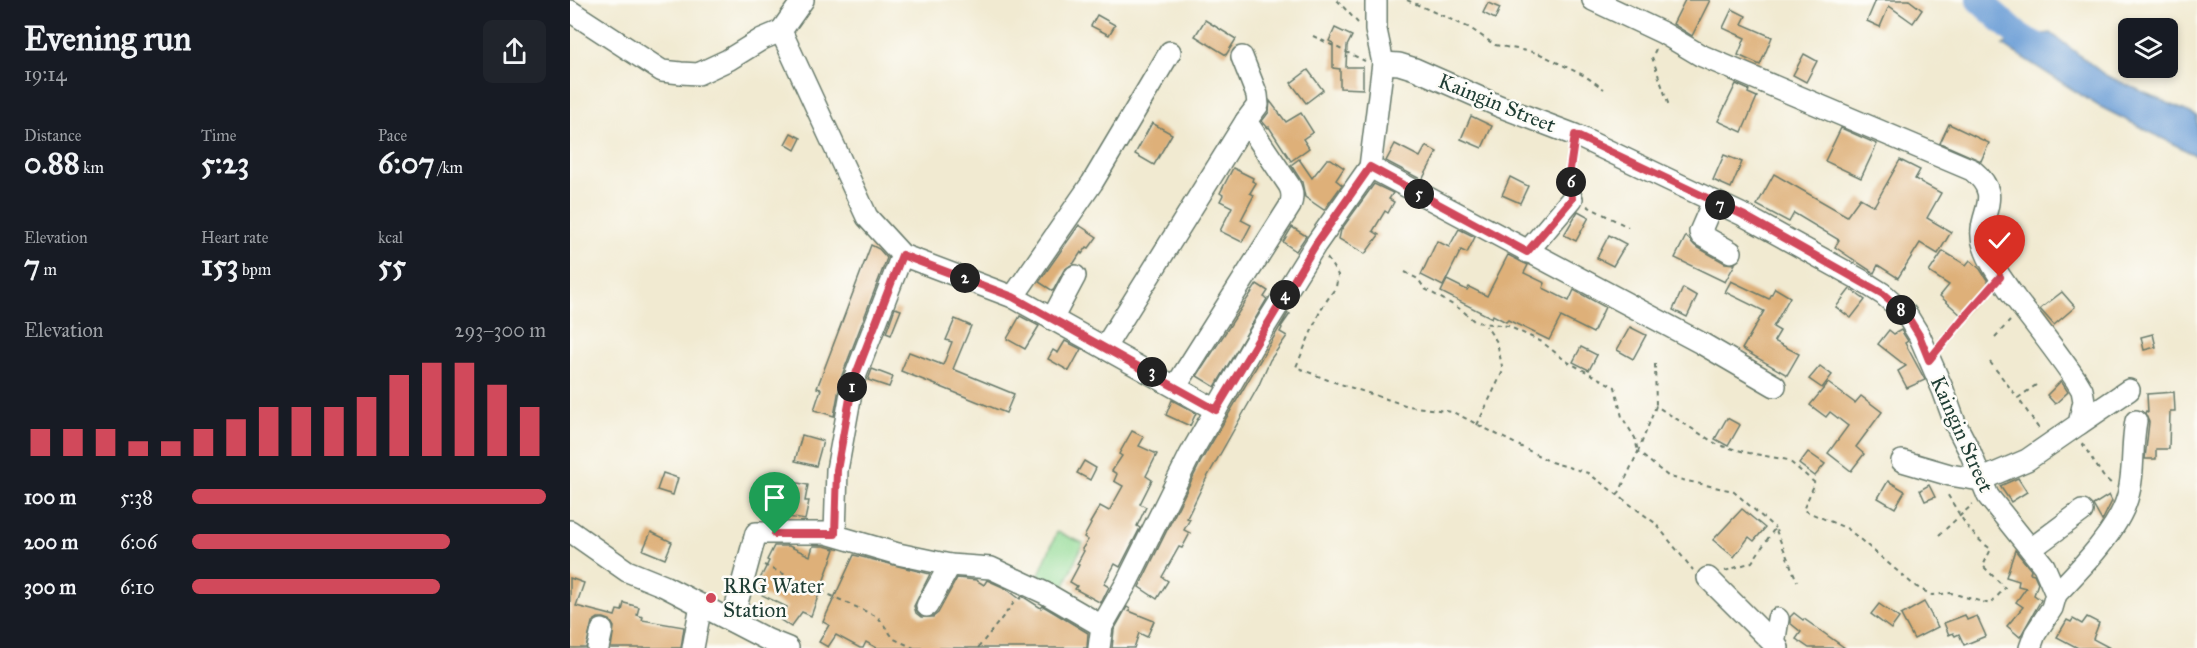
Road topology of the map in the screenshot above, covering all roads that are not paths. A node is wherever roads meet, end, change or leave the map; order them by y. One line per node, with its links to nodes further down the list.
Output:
1 (804, 0): 5 (street)
2 (1376, 0): 8 (street)
3 (1603, 2): 25 (street)
4 (570, 11): 5 (street)
5 (781, 31): 15 (street)
6 (1170, 52): 17 (street)
7 (1242, 57): 9 (street)
8 (1383, 63): 10 (street); 12 (street, Kaingin Street)
9 (1246, 122): 19 (street); 20 (street)
10 (1370, 167): 13 (street); 23 (street)
11 (1572, 199): 13 (street)
12 (1713, 202): 14 (street); 27 (street, Kaingin Street)
13 (1527, 252): 21 (street)
14 (1731, 252)
15 (902, 255): 17 (street); 30 (street)
16 (1075, 276): 18 (street)
17 (1013, 297): 18 (street)
18 (1052, 319): 19 (street)
19 (1105, 346): 20 (street)
20 (1176, 386): 23 (street)
21 (1775, 386)
22 (2129, 390): 25 (street)
23 (1216, 410): 39 (street)
24 (2136, 421): 34 (street)
25 (2075, 426): 27 (street)
26 (1902, 461): 27 (street)
27 (1980, 480): 31 (street, Kaingin Street)
28 (2082, 510): 31 (street)
29 (570, 531): 35 (street)
30 (835, 534): 32 (street); 38 (street)
31 (2031, 549): 34 (street, Kaingin Street)
32 (950, 565): 36 (street); 39 (street)
33 (1708, 578): 40 (street)
34 (2056, 594): 44 (street)
35 (701, 605): 38 (street); 41 (street)
36 (927, 606)
37 (1778, 620): 40 (street)
38 (732, 621): 42 (street)
39 (1102, 626): 43 (street)
40 (1776, 646)
41 (693, 648)
42 (788, 648)
43 (1100, 648)
44 (2030, 648)

